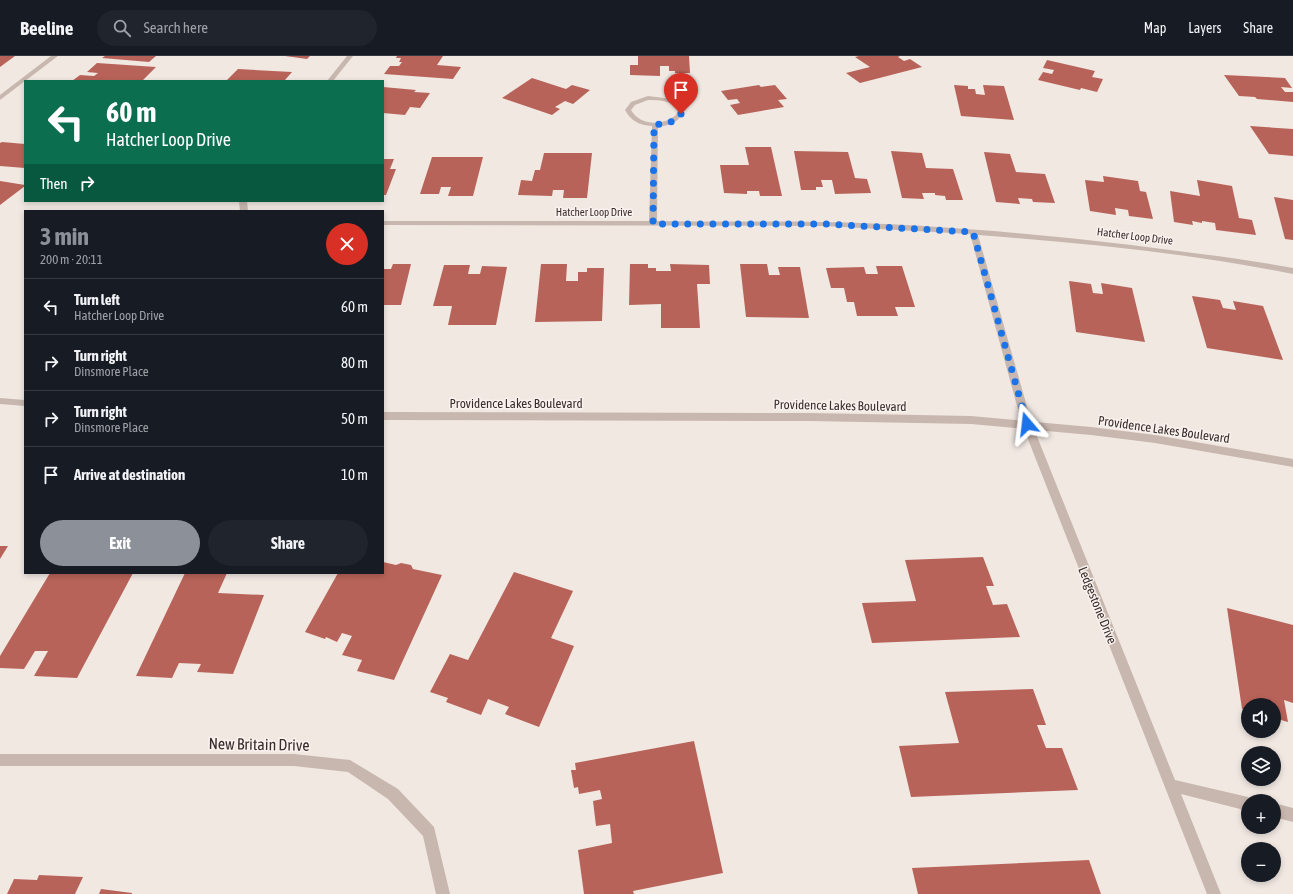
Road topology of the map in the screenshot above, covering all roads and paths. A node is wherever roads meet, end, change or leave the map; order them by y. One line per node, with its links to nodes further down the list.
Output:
1 (56, 56): 4 (street)
2 (350, 56): 3 (street)
3 (331, 80)
4 (0, 98)
5 (654, 125): 5 (street); 7 (street)
6 (384, 223): 7 (street, Hatcher Loop Drive)
7 (653, 224): 8 (street, Hatcher Loop Drive)
8 (973, 232): 9 (street, Hatcher Loop Drive); 13 (street)
9 (1293, 271)
10 (0, 401): 11 (street)
11 (24, 403)
12 (384, 416): 13 (street, Providence Lakes Boulevard)
13 (1027, 424): 14 (street, Providence Lakes Boulevard); 16 (street, Ledgestone Drive)
14 (1293, 463)
15 (0, 760): 20 (street, New Britain Drive)
16 (1170, 785): 17 (street); 21 (street, Ledgestone Drive)
17 (1241, 802)
18 (1281, 812): 19 (street)
19 (1293, 815)
20 (443, 894)
21 (1214, 894)

